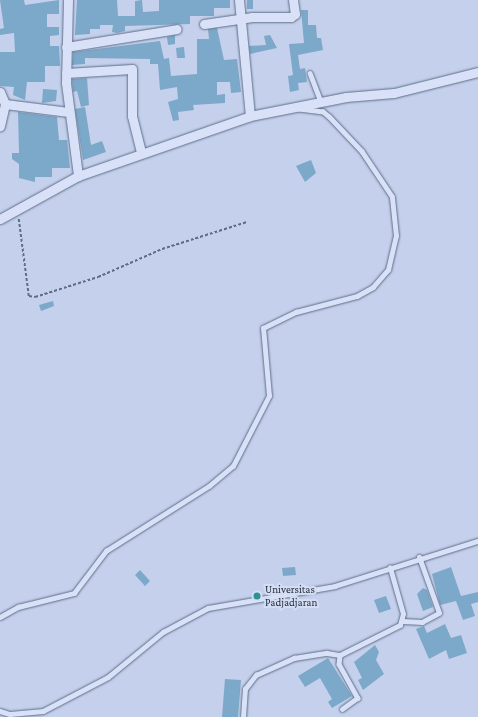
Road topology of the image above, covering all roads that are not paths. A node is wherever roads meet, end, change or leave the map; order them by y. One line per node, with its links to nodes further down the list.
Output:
1 (68, 0): 7 (street)
2 (239, 0): 4 (street)
3 (294, 0): 4 (street)
4 (240, 19): 5 (street); 15 (street)
5 (204, 24)
6 (177, 29): 7 (street)
7 (66, 46): 9 (street)
8 (478, 72): 12 (street)
9 (66, 73): 14 (street); 17 (street)
10 (310, 73): 12 (lane)
11 (2, 98): 14 (street); 16 (street)
12 (321, 104): 13 (street)
13 (283, 110): 15 (street); 23 (lane)
14 (68, 112): 18 (street)
15 (250, 116): 17 (street)
16 (0, 126)
17 (140, 152): 18 (street)
18 (78, 176): 19 (street)
19 (0, 219)
20 (478, 541): 21 (lane)
21 (419, 557): 22 (lane); 24 (lane)
22 (390, 568): 24 (lane); 27 (lane)
23 (0, 617)
24 (403, 621): 25 (lane)
25 (340, 655): 26 (lane); 28 (lane)
26 (343, 709)
27 (0, 710)
28 (243, 717)

